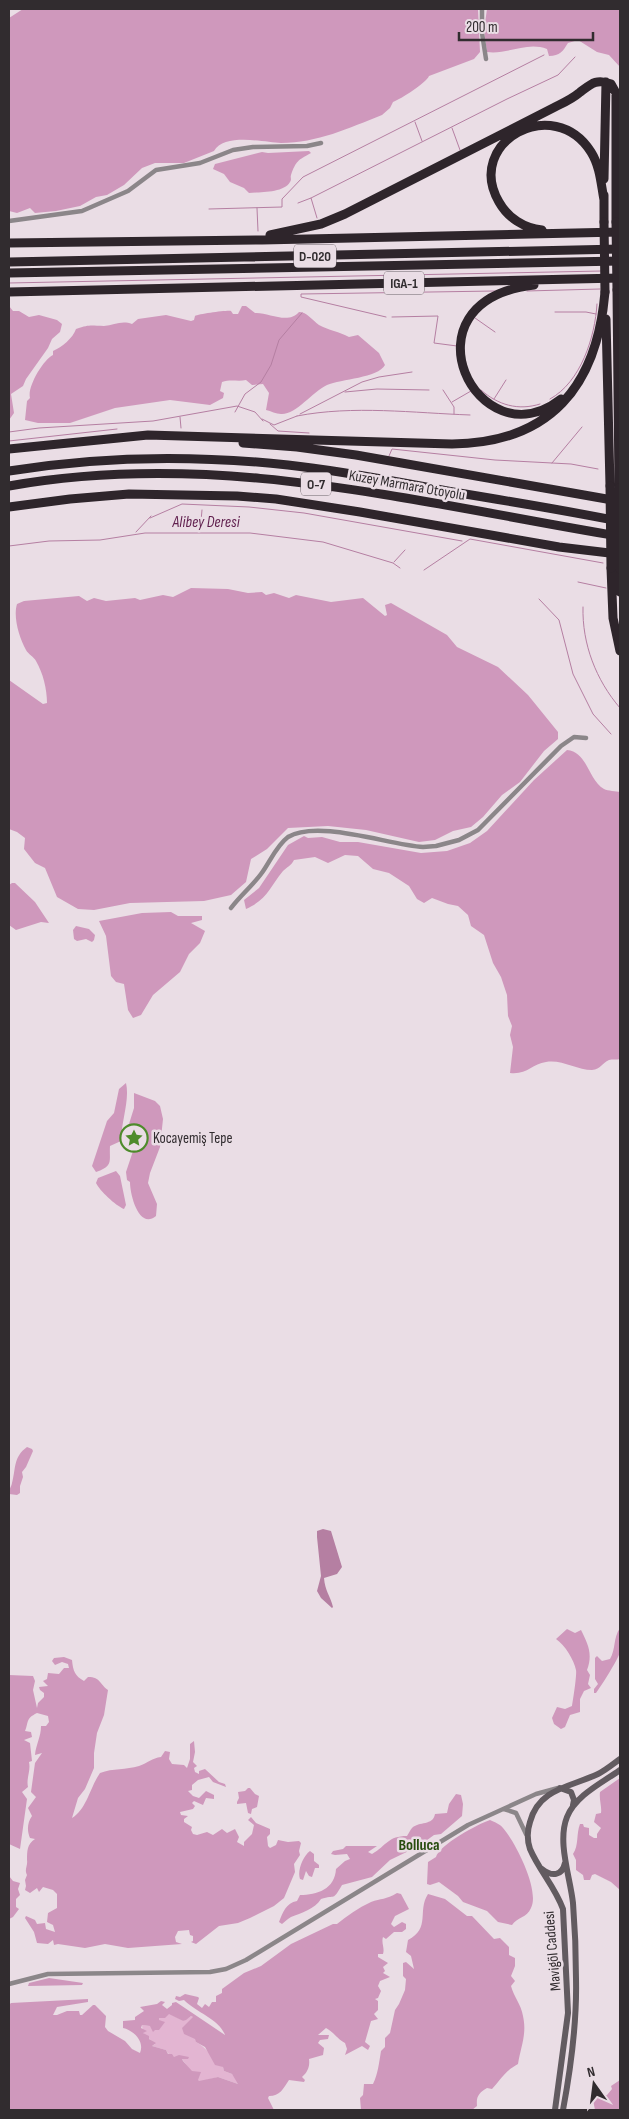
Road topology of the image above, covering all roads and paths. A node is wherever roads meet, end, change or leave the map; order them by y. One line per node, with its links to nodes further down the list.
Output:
1 (482, 9): 2 (street)
2 (486, 59)
3 (606, 82): 5 (highway); 9 (highway); 17 (highway, bridge)
4 (321, 143): 6 (street)
5 (604, 200): 7 (highway); 19 (highway, bridge)
6 (9, 222)
7 (588, 232): 8 (highway); 9 (highway)
8 (620, 232)
9 (208, 240): 10 (highway)
10 (9, 243)
11 (620, 250): 13 (highway, D-020)
12 (620, 261): 14 (highway, D-020)
13 (9, 262)
14 (9, 273)
15 (620, 278): 16 (highway, IGA-1)
16 (595, 279): 18 (highway, IGA-1); 21 (highway, IGA-1)
17 (617, 290): 20 (highway); 26 (highway)
18 (9, 292)
19 (605, 292): 21 (highway, IGA-1); 26 (highway)
20 (620, 313)
21 (587, 365): 22 (highway)
22 (111, 438): 23 (highway); 27 (highway)
23 (9, 449)
24 (9, 471): 29 (highway, Kuzey Marmara Otoyolu / O-7)
25 (9, 486): 30 (highway, Kuzey Marmara Otoyolu / O-7)
26 (614, 487): 34 (highway, bridge)
27 (620, 502)
28 (9, 507): 31 (highway)
29 (620, 521)
30 (620, 536)
31 (559, 546): 32 (highway); 33 (highway)
32 (620, 554)
33 (620, 560)
34 (615, 568): 35 (highway); 36 (highway)
35 (620, 592)
36 (620, 651)
37 (586, 738): 38 (street)
38 (231, 908)
39 (620, 1759): 41 (main road)
40 (620, 1770): 43 (main road, Mavigöl Caddesi)
41 (559, 1788): 42 (street); 43 (main road); 44 (main road)
42 (502, 1808): 44 (street); 47 (street)
43 (572, 1808): 45 (main road, Mavigöl Caddesi)
44 (527, 1837): 46 (main road, Mavigöl Caddesi)
45 (566, 1859): 46 (main road); 49 (main road, Mavigöl Caddesi)
46 (539, 1867): 48 (main road, Mavigöl Caddesi)
47 (9, 1984)
48 (555, 2110)
49 (563, 2110)

